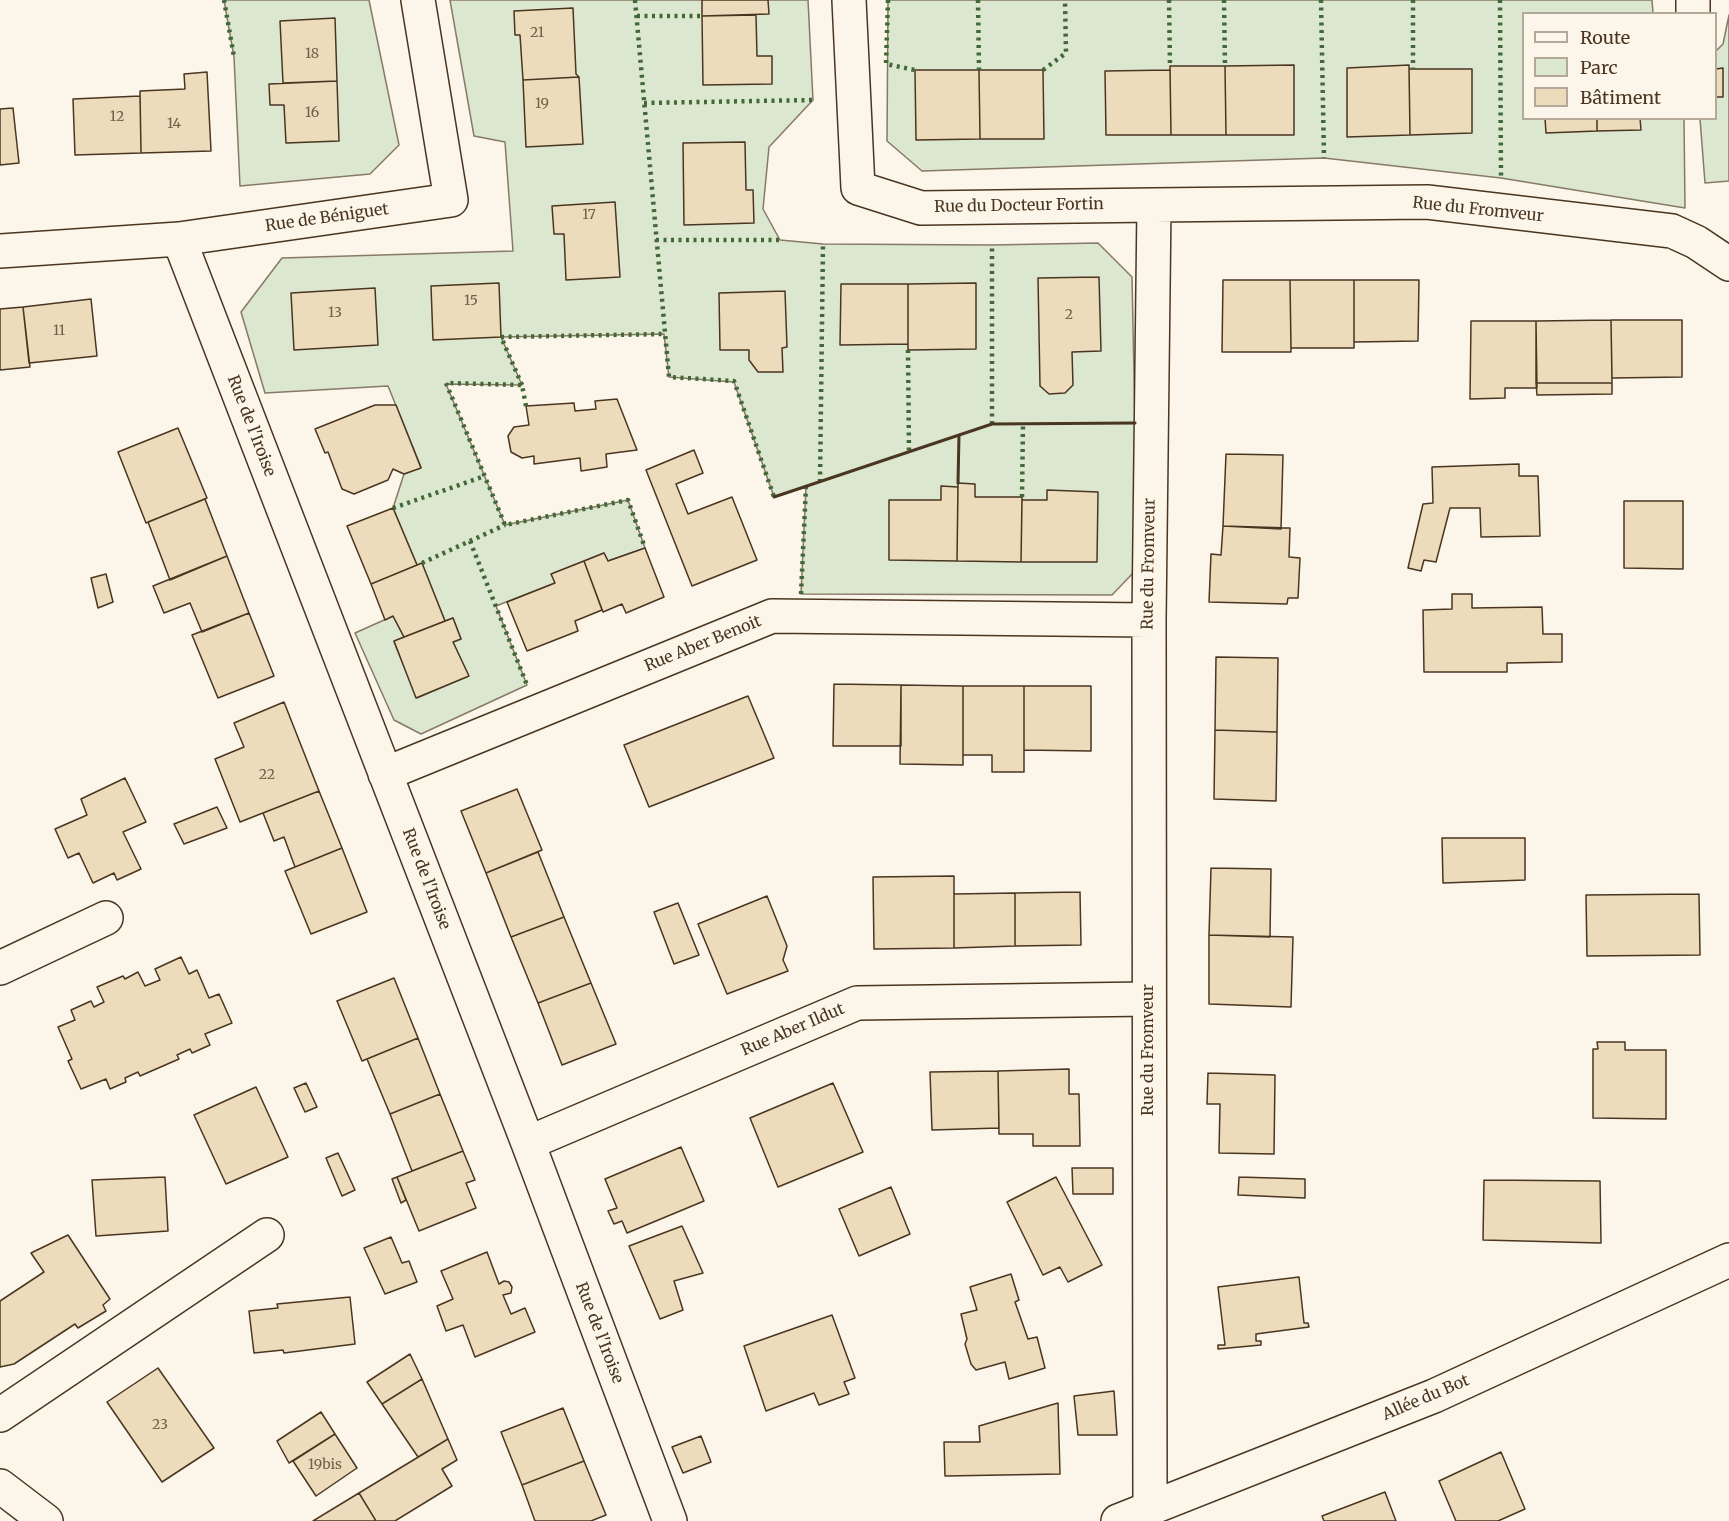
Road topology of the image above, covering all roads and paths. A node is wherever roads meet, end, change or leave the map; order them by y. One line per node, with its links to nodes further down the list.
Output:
1 (418, 0): 4 (street, Rue de Béniguet)
2 (849, 0): 3 (street, Rue du Docteur Fortin)
3 (1154, 205): 6 (street, Rue du Fromveur); 7 (street, Rue du Fromveur)
4 (179, 238): 5 (street, Rue de Béniguet); 8 (street, Rue de l'Iroise)
5 (0, 251)
6 (1729, 264)
7 (1149, 620): 8 (street, Rue Aber Benoit); 11 (street, Rue du Fromveur)
8 (385, 774): 12 (street, Rue de l'Iroise)
9 (106, 918): 10 (street)
10 (0, 968)
11 (1148, 999): 12 (street, Rue Aber Ildut); 17 (street, Rue du Fromveur)
12 (528, 1143): 19 (street, Rue de l'Iroise)
13 (267, 1235): 15 (street)
14 (1729, 1260): 17 (street, Allée du Bot)
15 (0, 1415)
16 (0, 1485): 18 (street)
17 (1150, 1510): 20 (street, Allée du Bot)
18 (46, 1521)
19 (670, 1521)
20 (1118, 1521)

